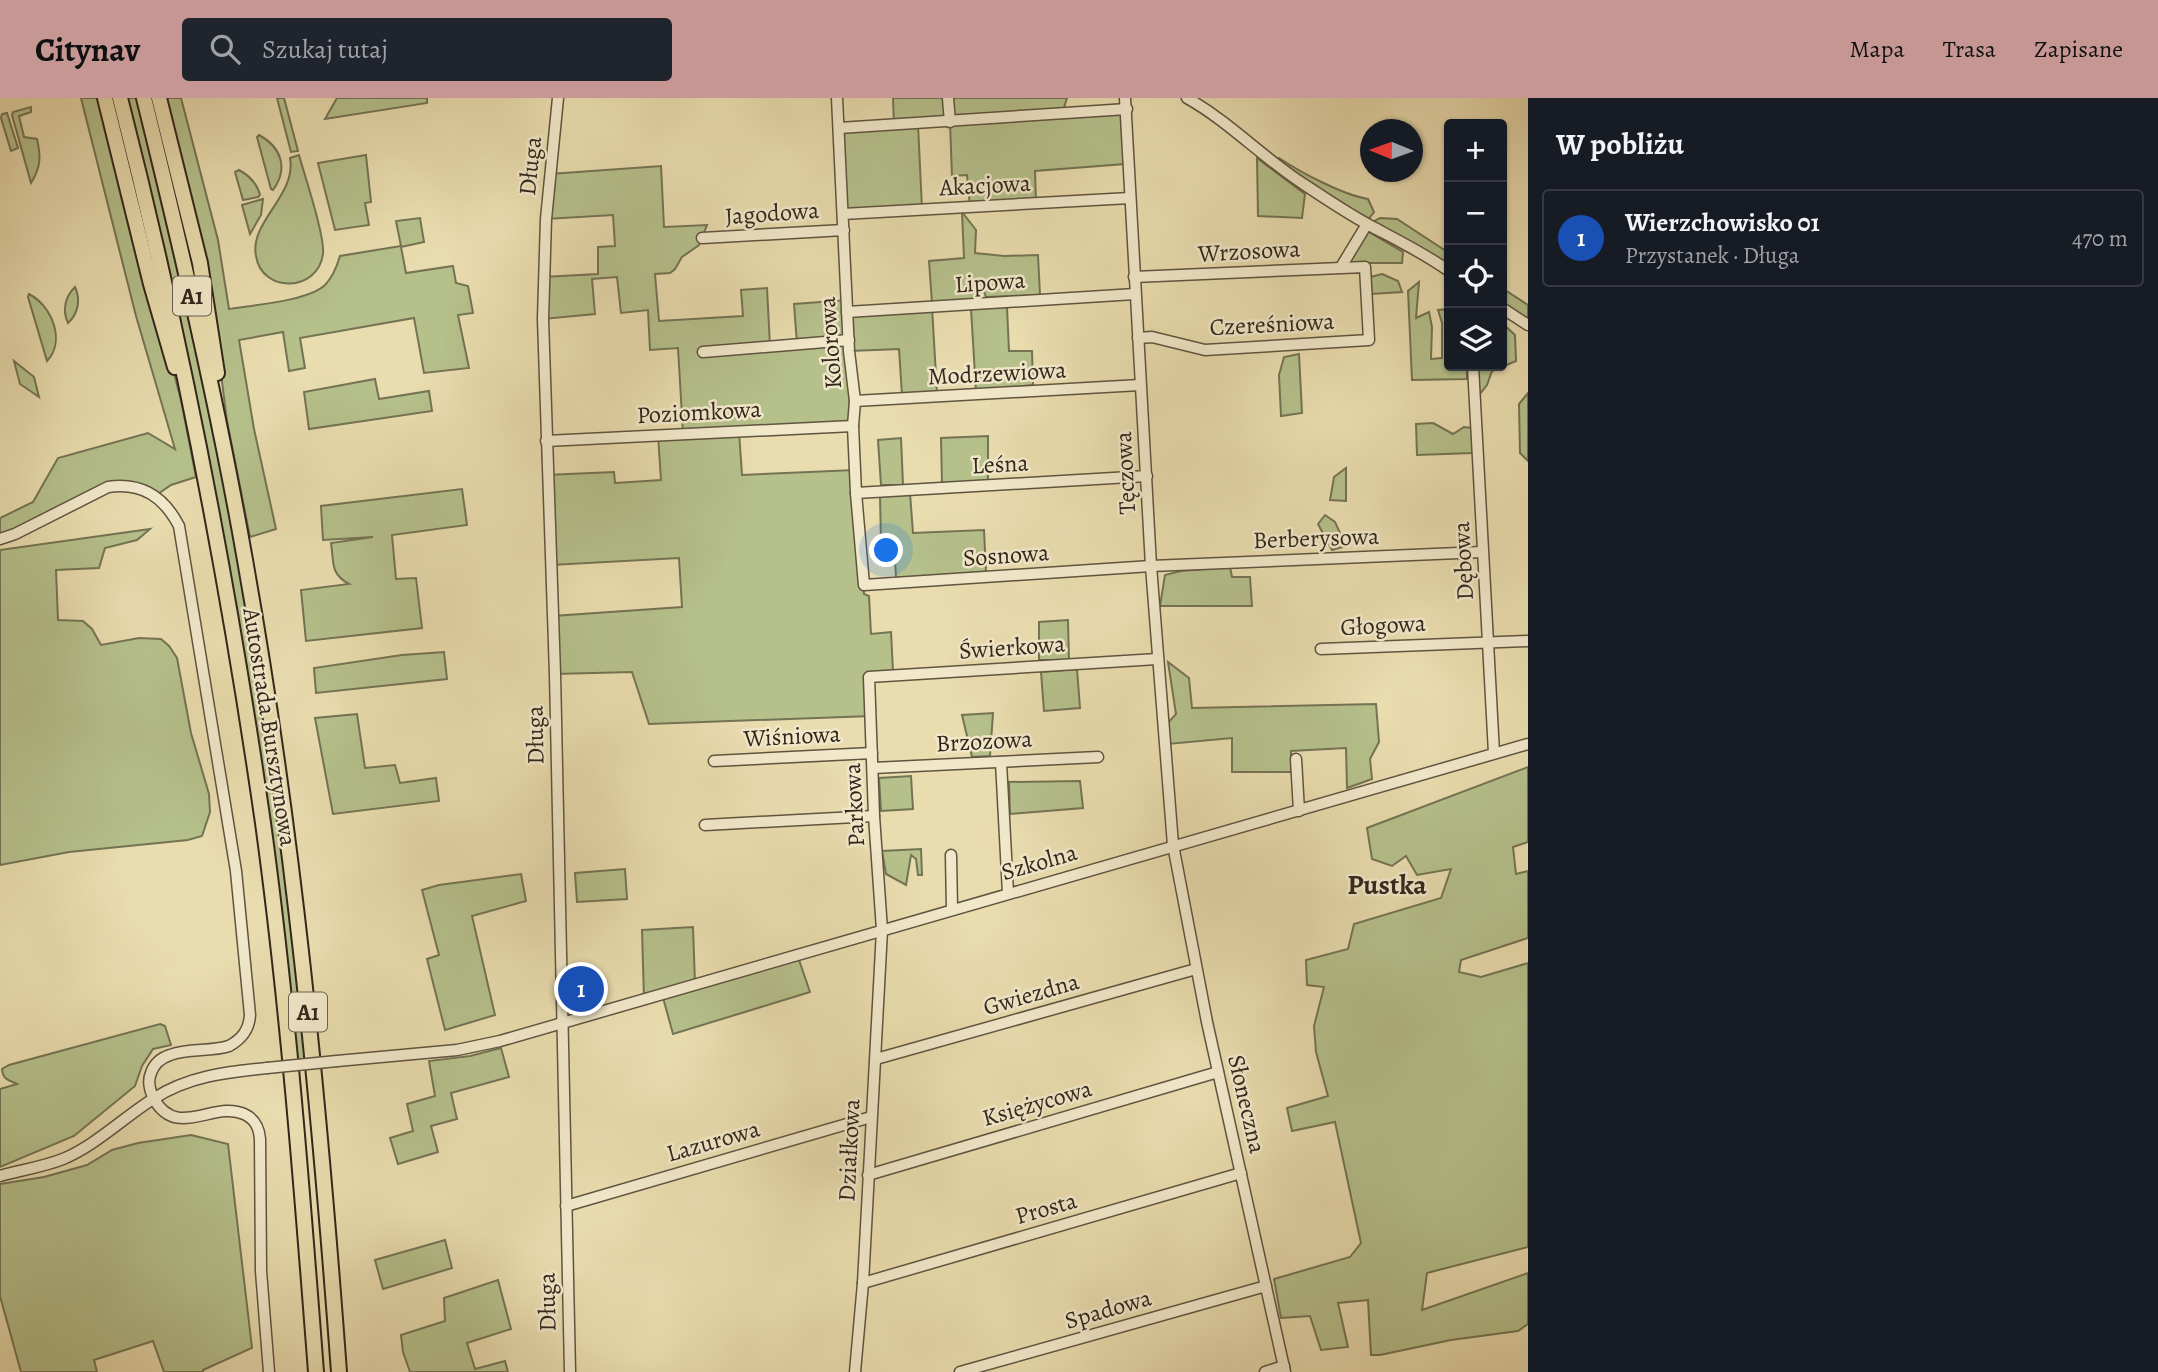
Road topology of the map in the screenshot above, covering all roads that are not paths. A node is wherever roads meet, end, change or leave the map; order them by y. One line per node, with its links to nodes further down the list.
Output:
1 (105, 98): 36 (highway)
2 (120, 98): 36 (highway, Autostrada Bursztynowa / A1)
3 (144, 98): 37 (highway, Autostrada Bursztynowa / A1)
4 (159, 98): 37 (highway)
5 (558, 98): 33 (street, Długa)
6 (838, 98): 12 (street, Kolorowa)
7 (948, 98): 11 (street)
8 (1125, 98): 10 (street, Tęczowa)
9 (1187, 98): 15 (street)
10 (1127, 109): 11 (street); 13 (street, Tęczowa)
11 (950, 122): 12 (street)
12 (839, 128): 14 (street, Kolorowa)
13 (1130, 198): 14 (street, Akacjowa); 20 (street, Tęczowa)
14 (843, 214): 16 (street, Kolorowa)
15 (1367, 224): 18 (street); 19 (street)
16 (844, 230): 17 (street, Jagodowa); 23 (street, Kolorowa)
17 (702, 239)
18 (1341, 267): 20 (street, Wrzosowa); 27 (street, Wrzosowa)
19 (1444, 268)
20 (1134, 277): 21 (street, Tęczowa)
21 (1135, 295): 23 (street, Lipowa); 25 (street, Tęczowa)
22 (1507, 311): 24 (street)
23 (847, 312): 26 (street, Kolorowa)
24 (1528, 325)
25 (1138, 338): 27 (street, Czereśniowa); 30 (street, Tęczowa)
26 (849, 340): 28 (street); 31 (street, Kolorowa)
27 (1369, 341)
28 (704, 352)
29 (1473, 371): 39 (street, Dębowa)
30 (1140, 385): 31 (street, Modrzewiowa); 34 (street, Tęczowa)
31 (855, 401): 32 (street, Kolorowa)
32 (853, 426): 33 (street, Poziomkowa); 35 (street, Kolorowa)
33 (547, 440): 64 (street, Długa)
34 (1147, 476): 35 (street, Leśna); 40 (street, Tęczowa)
35 (856, 493): 41 (street, Kolorowa)
36 (209, 494): 77 (highway, Autostrada Bursztynowa / A1)
37 (232, 495): 78 (highway, Autostrada Bursztynowa / A1)
38 (0, 539): 67 (street)
39 (1482, 552): 40 (street, Berberysowa); 43 (street, Dębowa)
40 (1150, 566): 41 (street, Sosnowa); 45 (street, Tęczowa)
41 (864, 585)
42 (1528, 640): 43 (street, Głogowa)
43 (1489, 642): 44 (street, Głogowa); 49 (street, Dębowa)
44 (1321, 649)
45 (1157, 659): 46 (street, Świerkowa); 58 (street, Tęczowa)
46 (869, 677): 48 (street, Parkowa)
47 (1528, 744): 49 (street, Szkolna)
48 (872, 753): 52 (street, Wiśniowa); 54 (street, Parkowa)
49 (1494, 753): 55 (street, Szkolna)
50 (1098, 757): 53 (street, Brzozowa)
51 (1296, 759): 55 (street)
52 (714, 761)
53 (1001, 762): 54 (street, Brzozowa); 60 (street)
54 (873, 768): 56 (street, Parkowa)
55 (1298, 811): 58 (street, Szkolna)
56 (874, 816): 57 (street); 62 (street, Parkowa)
57 (705, 825)
58 (1173, 845): 60 (street, Szkolna); 63 (street, Słoneczna)
59 (951, 855): 61 (street)
60 (1008, 893): 61 (street, Szkolna)
61 (952, 909): 62 (street, Szkolna)
62 (882, 930): 64 (street, Szkolna); 65 (street, Działkowa)
63 (1196, 969): 65 (street, Gwiezdna); 66 (street, Słoneczna)
64 (563, 1022): 67 (street, Szkolna, bridge); 72 (street, Długa)
65 (876, 1059): 68 (street, Działkowa)
66 (1218, 1072): 69 (street, Słoneczna); 70 (street, Księżycowa)
67 (154, 1098): 71 (street, Szkolna); 76 (street)
68 (872, 1117): 70 (street, Działkowa); 72 (street, Lazurowa)
69 (1241, 1173): 73 (street, Prosta); 74 (street, Słoneczna)
70 (868, 1175): 73 (street, Działkowa)
71 (0, 1176)
72 (566, 1206): 79 (street, Długa)
73 (863, 1283): 80 (street, Działkowa)
74 (1266, 1286): 75 (street, Słoneczna); 81 (street, Spadowa)
75 (1285, 1369): 82 (street)
76 (269, 1372)
77 (316, 1372)
78 (339, 1372)
79 (570, 1372)
80 (855, 1372)
81 (960, 1372)
82 (1265, 1372)

